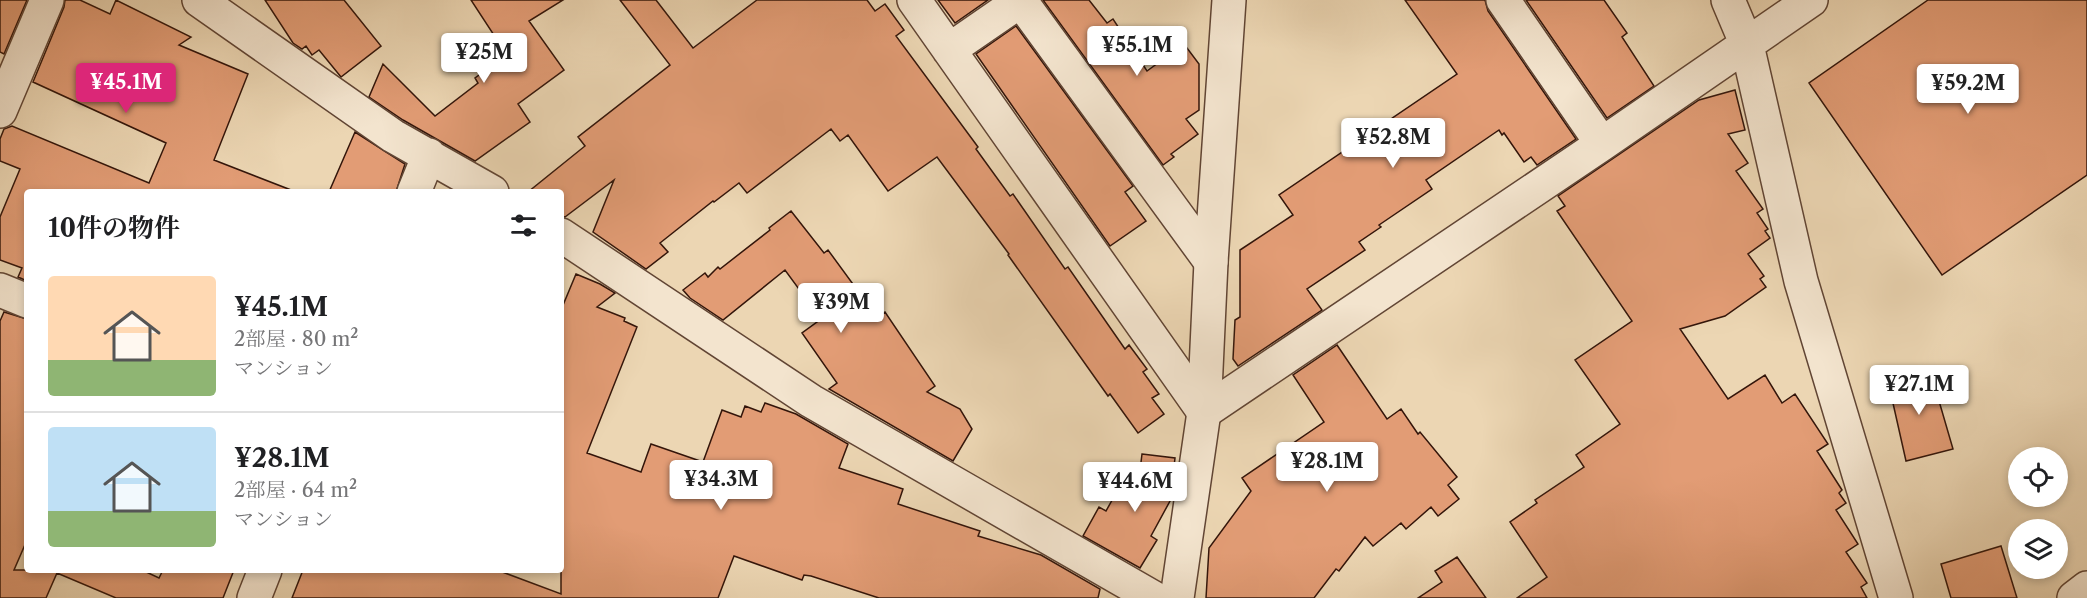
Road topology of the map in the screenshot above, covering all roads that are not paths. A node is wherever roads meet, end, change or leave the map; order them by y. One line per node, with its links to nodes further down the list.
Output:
1 (47, 0): 11 (street)
2 (199, 0): 13 (street)
3 (914, 0): 10 (street)
4 (1229, 0): 17 (street)
5 (1503, 0): 12 (street)
6 (1728, 0): 9 (street)
7 (1811, 0): 9 (street)
8 (1020, 1): 10 (street); 17 (street)
9 (1747, 45): 12 (street); 26 (street)
10 (949, 50): 20 (street)
11 (0, 111)
12 (1602, 144): 20 (street)
13 (429, 155): 14 (street); 15 (street)
14 (415, 189)
15 (487, 189)
16 (564, 237): 24 (street)
17 (1211, 262): 20 (street)
18 (0, 290): 19 (street)
19 (24, 300)
20 (1204, 412): 25 (street)
21 (264, 573): 23 (street)
22 (2087, 588): 27 (street)
23 (254, 598)
24 (1154, 598)
25 (1177, 598)
26 (1896, 598)
27 (2074, 598)

